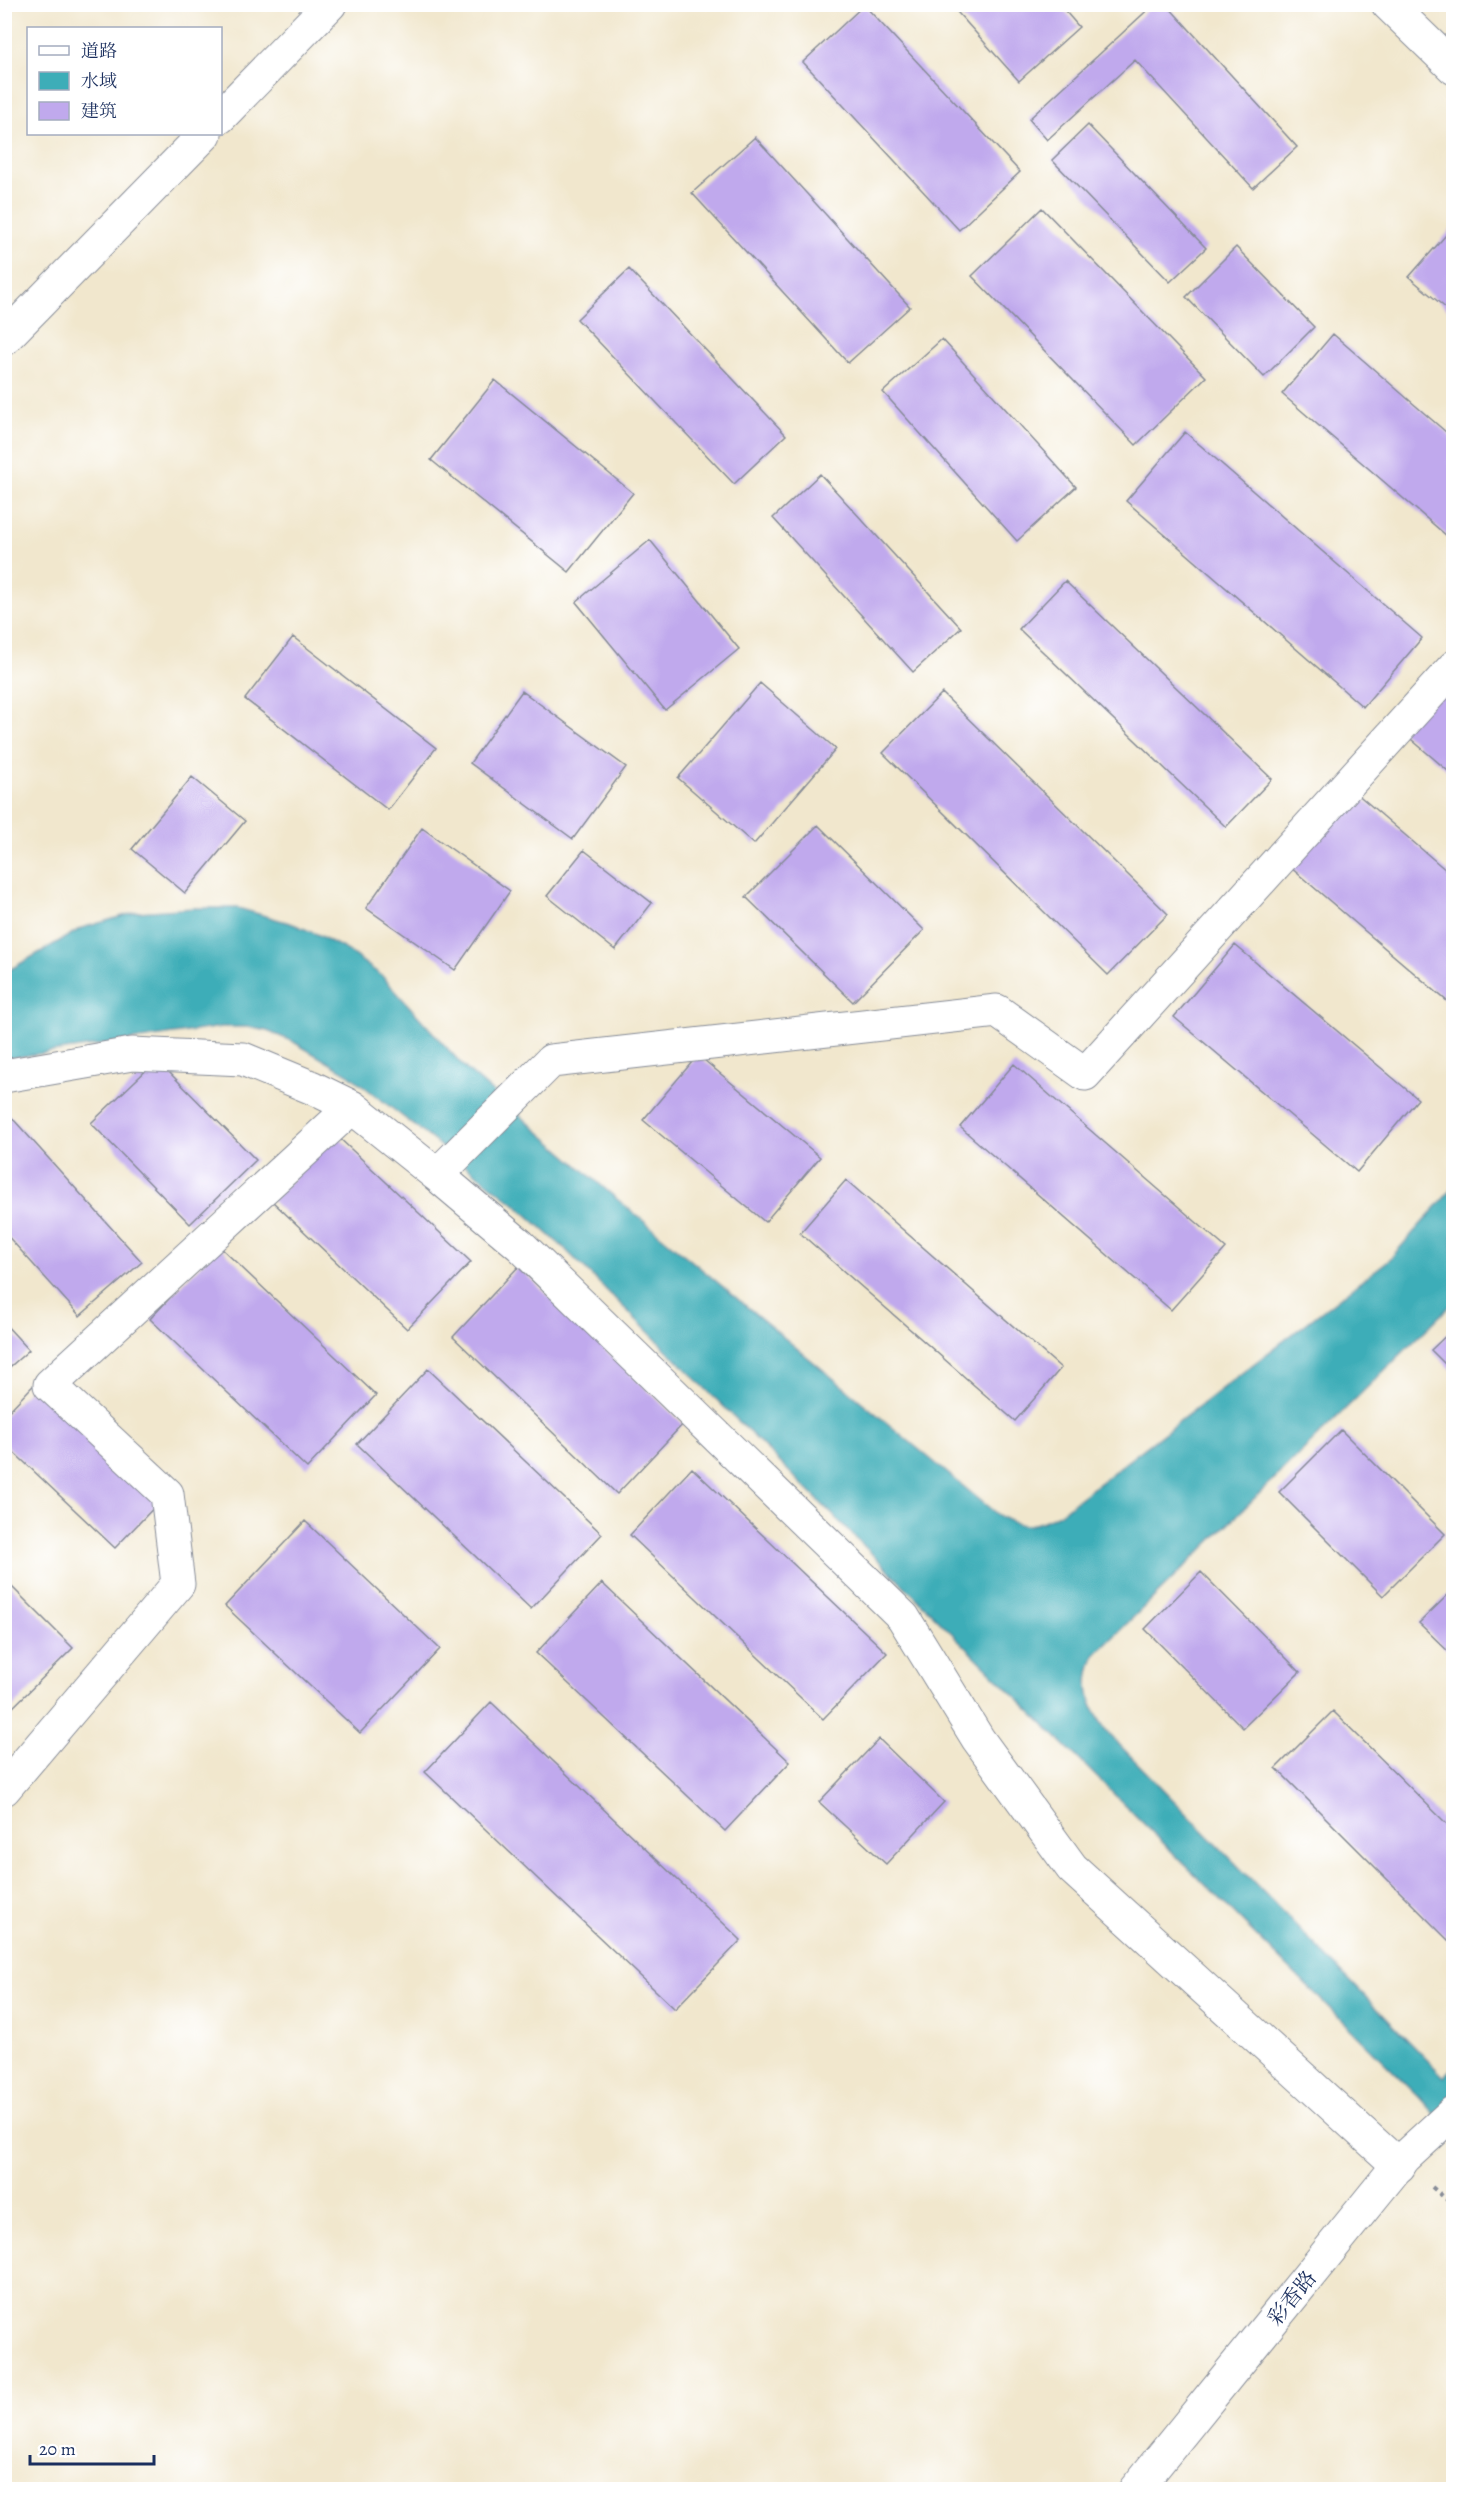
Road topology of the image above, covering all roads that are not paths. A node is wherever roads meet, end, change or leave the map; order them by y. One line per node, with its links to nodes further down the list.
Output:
1 (330, 4): 4 (street)
2 (1388, 4): 3 (street)
3 (1454, 68)
4 (222, 115)
5 (204, 135): 6 (street)
6 (4, 339)
7 (1454, 667): 10 (street)
8 (4, 1076): 9 (street)
9 (352, 1107): 10 (street); 11 (street)
10 (443, 1169): 13 (street)
11 (4, 1789)
12 (1454, 2112): 13 (street, 彩香路)
13 (1402, 2162): 14 (street, 彩香路)
14 (1135, 2490)

